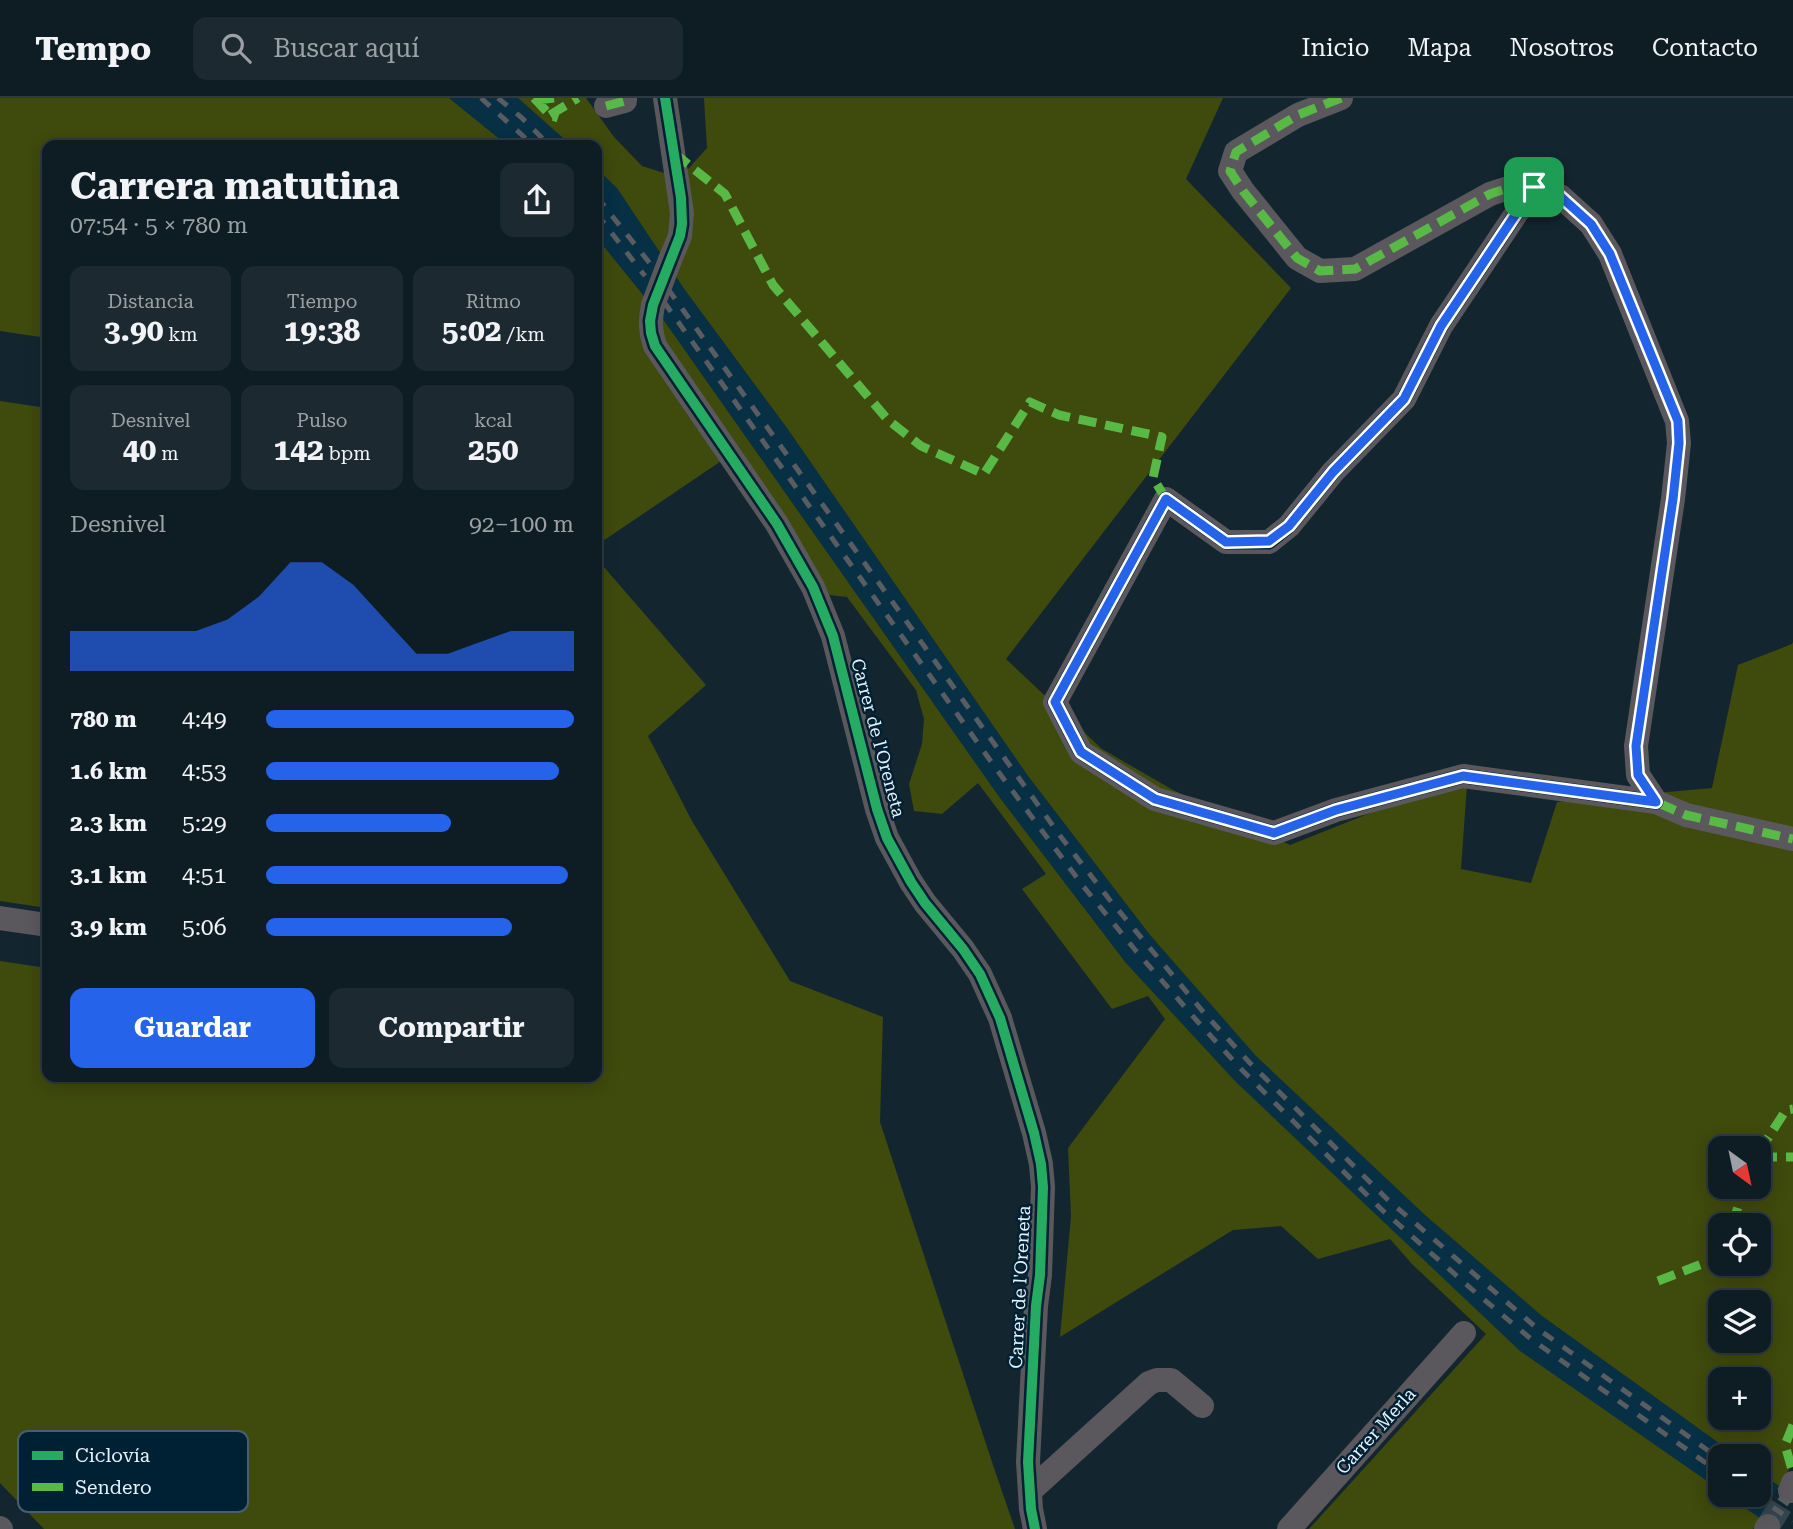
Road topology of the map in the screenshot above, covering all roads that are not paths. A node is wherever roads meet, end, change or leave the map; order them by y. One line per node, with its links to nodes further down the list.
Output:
1 (665, 98): 10 (street, Carrer de l'Oreneta, bridge)
2 (1341, 98): 3 (street)
3 (1534, 187): 4 (street); 4 (street)
4 (1656, 802): 5 (street)
5 (1793, 839)
6 (0, 918): 7 (street)
7 (42, 924)
8 (1464, 1333): 12 (street, Carrer Merla)
9 (1202, 1406): 10 (street)
10 (1030, 1491): 11 (street, Carrer de l'Oreneta)
11 (1035, 1529)
12 (1289, 1529)

